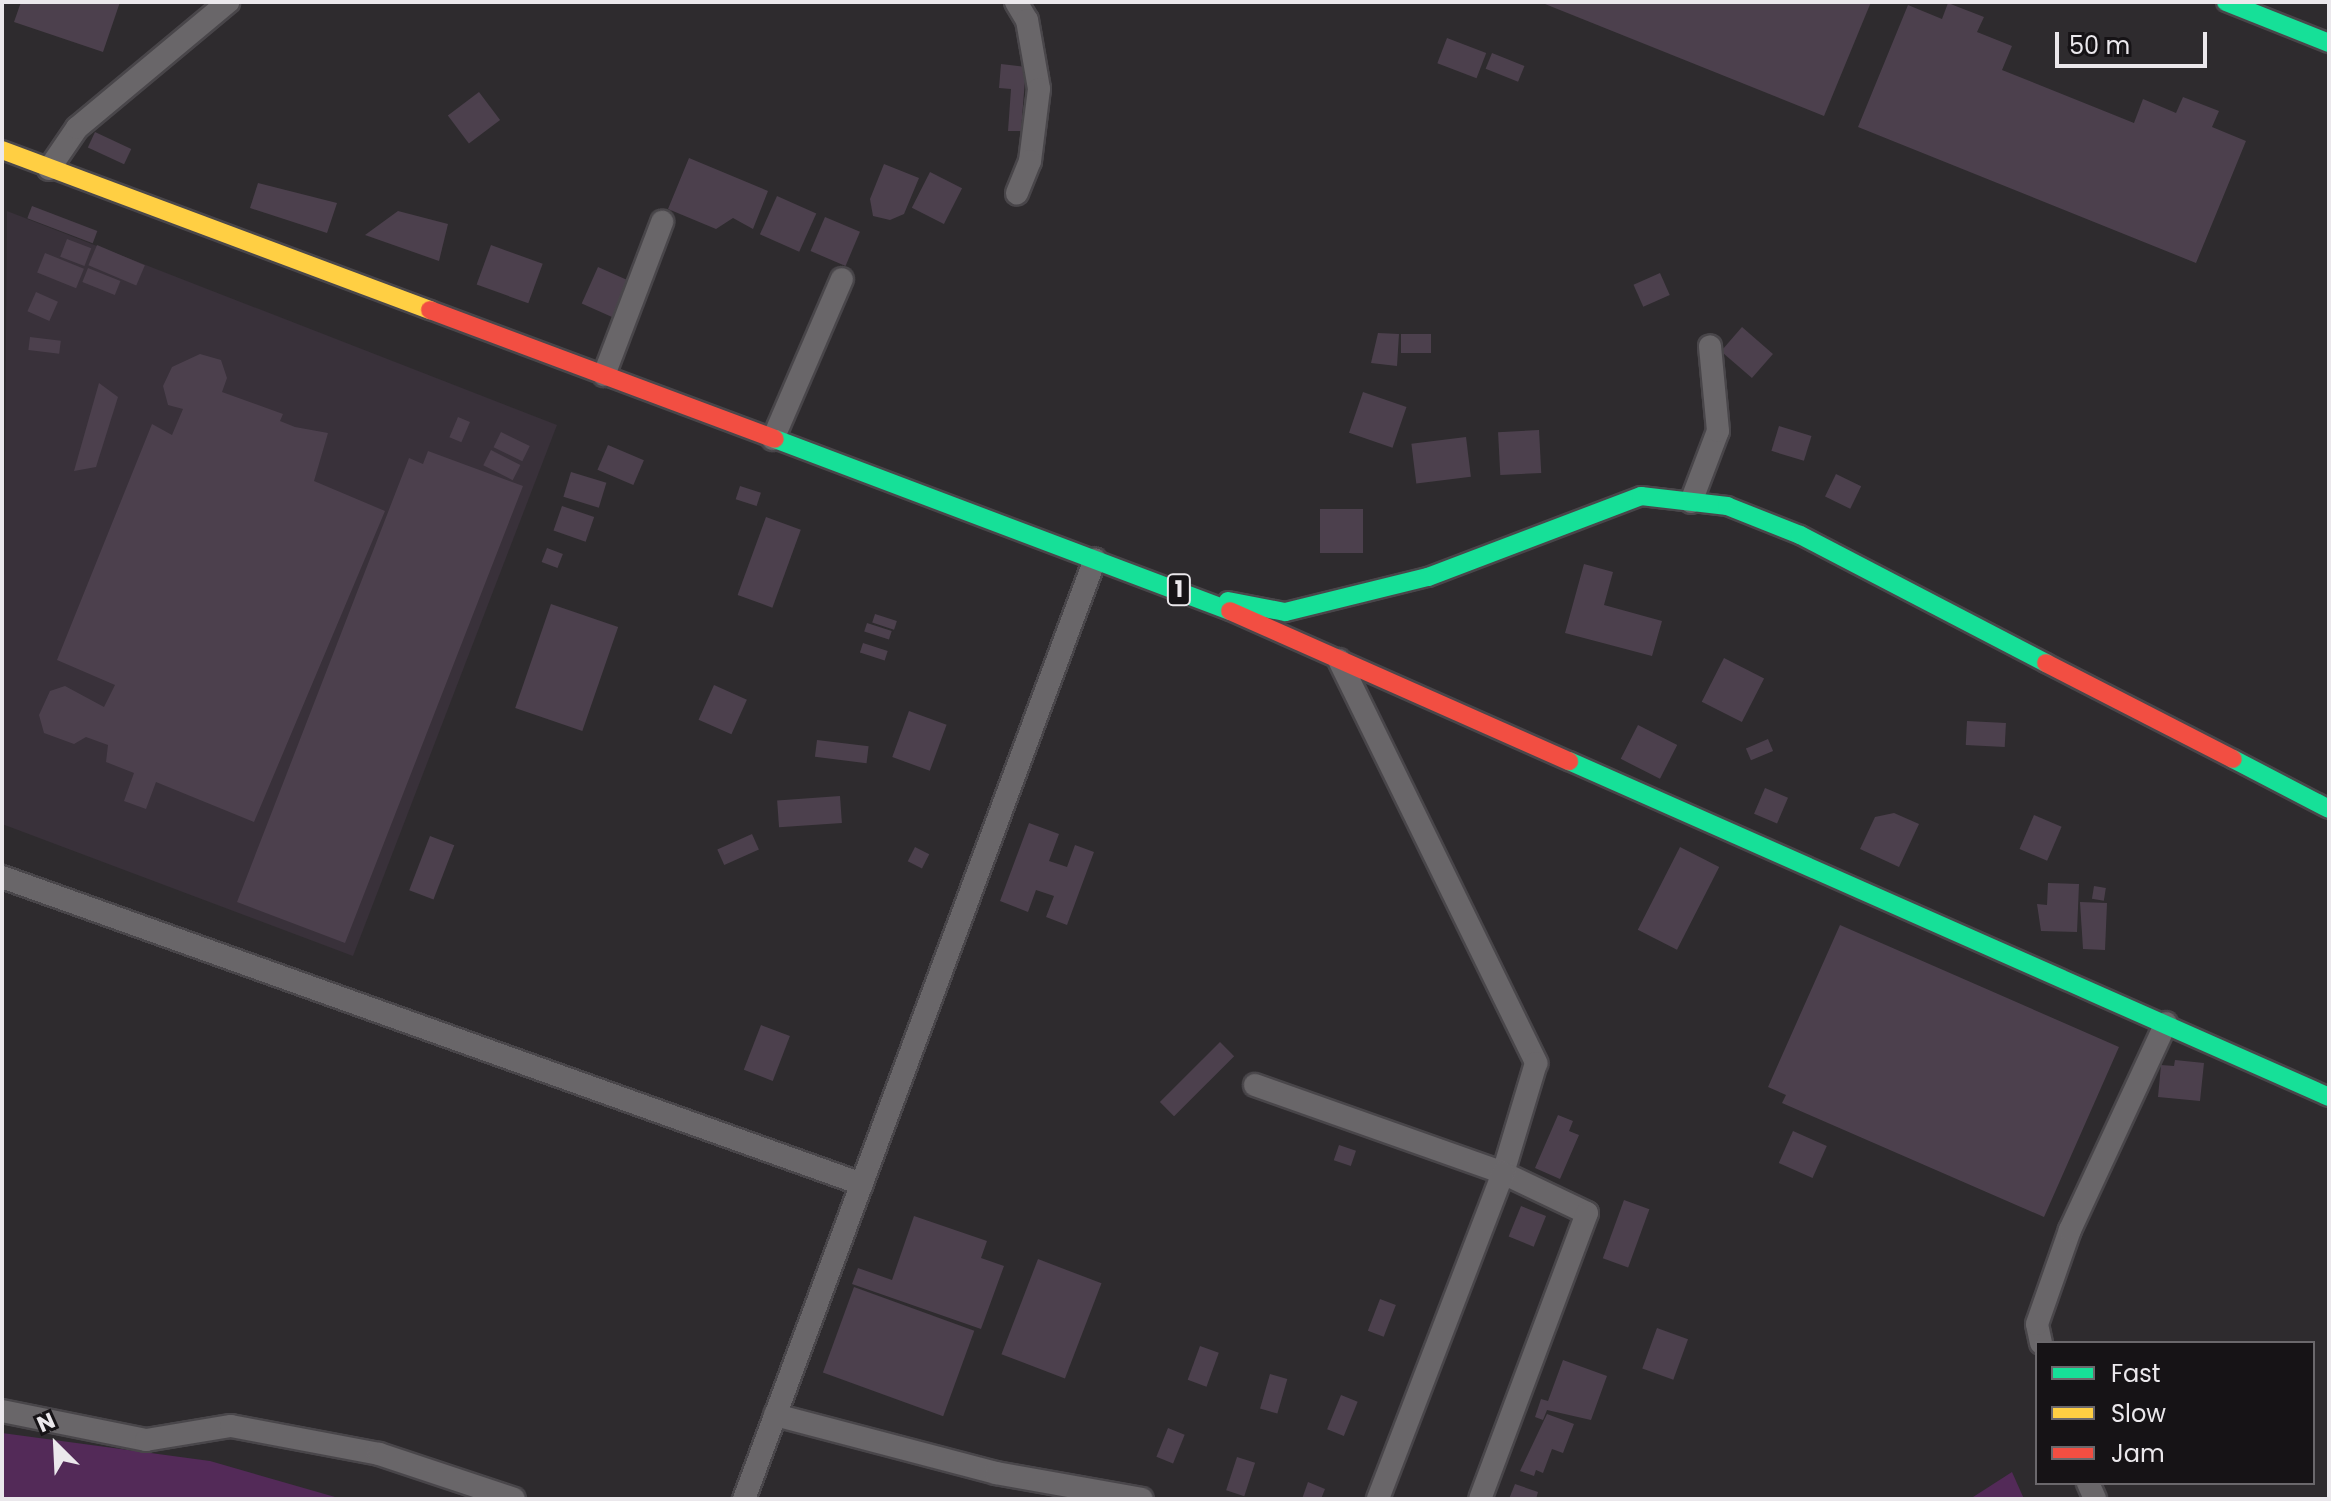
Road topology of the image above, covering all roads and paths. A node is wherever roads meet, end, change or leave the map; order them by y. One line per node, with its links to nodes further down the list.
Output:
1 (228, 2): 6 (street)
2 (1016, 2): 7 (street)
3 (2226, 2): 4 (main road)
4 (2329, 43)
5 (2, 150): 6 (main road, 1)
6 (49, 169): 11 (main road, 1)
7 (1017, 194)
8 (662, 222): 11 (street)
9 (842, 279): 12 (street)
10 (1710, 346): 13 (street)
11 (604, 375): 12 (main road, 1)
12 (773, 439): 14 (main road, 1)
13 (1691, 502): 15 (main road); 17 (main road)
14 (1095, 559): 15 (main road, 1); 23 (street)
15 (1191, 594): 16 (main road, 1)
16 (1339, 660): 19 (main road, 1); 22 (street)
17 (2329, 809)
18 (2, 877): 23 (street)
19 (2166, 1023): 21 (main road, 1); 24 (street)
20 (1255, 1085): 22 (street)
21 (2329, 1097)
22 (1503, 1173): 30 (street); 31 (street)
23 (862, 1184): 26 (street)
24 (2041, 1341)
25 (2, 1411): 28 (street)
26 (775, 1415): 27 (street); 29 (street)
27 (742, 1496)
28 (514, 1499)
29 (1142, 1499)
30 (1378, 1499)
31 (1480, 1499)

